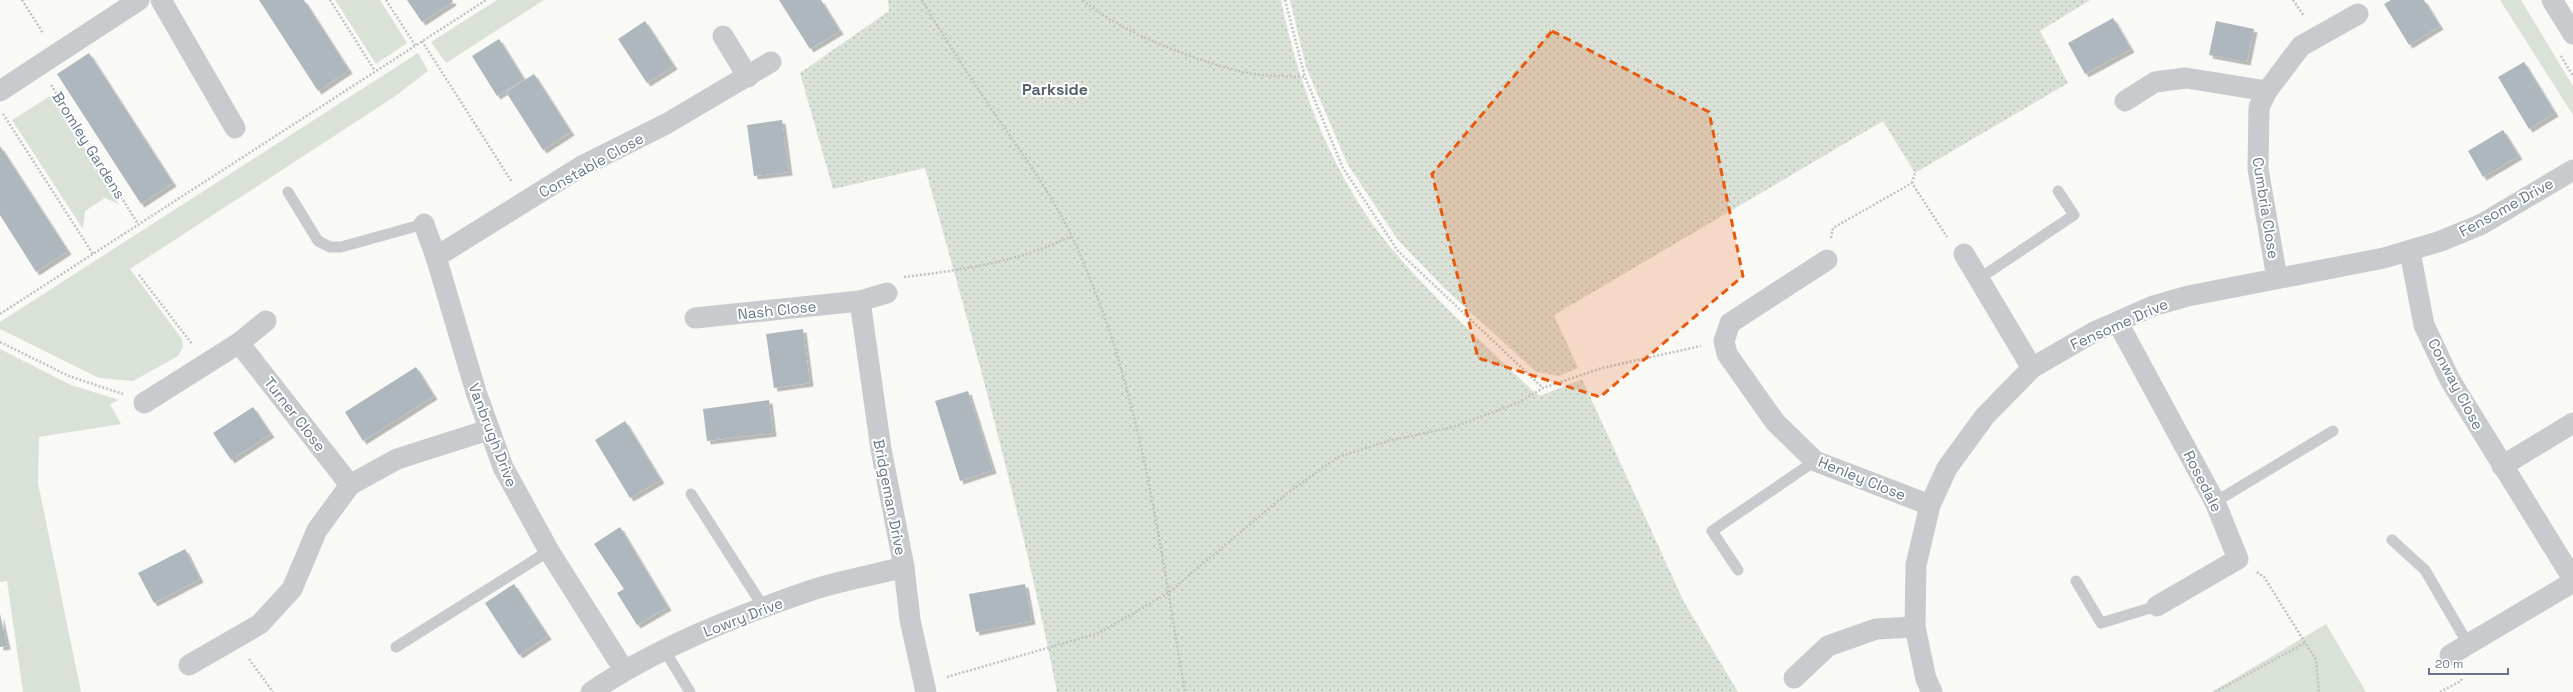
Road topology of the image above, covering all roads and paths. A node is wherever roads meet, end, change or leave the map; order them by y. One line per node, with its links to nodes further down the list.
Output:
1 (22, 0): 16 (path)
2 (139, 0): 16 (street)
3 (161, 0): 26 (street)
4 (330, 0): 19 (path)
5 (386, 0): 15 (path)
6 (486, 0): 14 (path)
7 (922, 0): 35 (path)
8 (1083, 0): 21 (path)
9 (1285, 0): 21 (path)
10 (2552, 0): 12 (street)
11 (2358, 14): 23 (street, Cumbria Close)
12 (2573, 34)
13 (723, 36): 20 (street)
14 (422, 41): 15 (path); 32 (path)
15 (415, 46): 19 (path)
16 (57, 54): 18 (street)
17 (770, 62): 20 (street, Constable Close)
18 (39, 66): 22 (street); 33 (path, Bromley Gardens)
19 (375, 71): 33 (path)
20 (748, 77): 32 (street, Constable Close)
21 (1305, 77): 55 (path)
22 (0, 91)
23 (2266, 91): 24 (street); 43 (street, Cumbria Close)
24 (2125, 101)
25 (0, 108): 37 (path)
26 (235, 128)
27 (2573, 170): 36 (street, Fensome Drive)
28 (1915, 173): 29 (path)
29 (1912, 183): 38 (path); 40 (path)
30 (2058, 191): 42 (lane)
31 (288, 192): 34 (lane)
32 (524, 202): 39 (street, Constable Close)
33 (138, 224): 37 (path)
34 (424, 224): 39 (street, Vanbrugh Drive)
35 (1072, 236): 44 (path); 73 (path)
36 (2410, 252): 43 (street, Fensome Drive); 61 (street, Conway Close)
37 (93, 254): 46 (path)
38 (1964, 254): 42 (street)
39 (436, 257): 58 (street, Vanbrugh Drive)
40 (1827, 260): 50 (street)
41 (139, 275): 53 (path)
42 (1980, 278): 54 (street)
43 (2276, 278): 49 (street, Fensome Drive)
44 (887, 293): 45 (street, Nash Close)
45 (860, 301): 47 (street, Nash Close); 69 (street, Bridgeman Drive)
46 (0, 314)
47 (695, 318)
48 (266, 321): 52 (street)
49 (2118, 323): 54 (street, Fensome Drive); 64 (street, Rosedale)
50 (1724, 341): 55 (path); 60 (street, Henley Close)
51 (0, 342): 56 (path)
52 (239, 343): 53 (street); 62 (street, Turner Close)
53 (207, 364): 56 (street)
54 (2032, 368): 65 (street, Fensome Drive)
55 (1543, 388): 73 (path)
56 (144, 403)
57 (2573, 423): 61 (street)
58 (488, 430): 62 (street); 67 (street, Vanbrugh Drive)
59 (2333, 431): 64 (lane)
60 (1815, 461): 65 (street, Henley Close); 70 (lane)
61 (2502, 466): 72 (street, Conway Close)
62 (350, 485): 77 (street)
63 (691, 494): 75 (lane)
64 (2215, 502): 68 (street, Rosedale)
65 (1930, 505): 76 (street, Fensome Drive)
66 (2392, 540): 79 (lane)
67 (549, 550): 80 (lane); 84 (street, Vanbrugh Drive)
68 (2238, 559): 74 (street); 78 (path)
69 (904, 567): 75 (street, Lowry Drive); 86 (street, Bridgeman Drive)
70 (1738, 570)
71 (2076, 581): 74 (lane)
72 (2573, 581): 79 (street, Conway Close)
73 (1168, 593): 86 (path); 90 (path)
74 (2157, 606)
75 (764, 608): 81 (street, Lowry Drive)
76 (1915, 627): 85 (street); 91 (street, Fensome Drive)
77 (234, 639): 83 (street); 87 (path)
78 (2305, 642): 92 (path); 93 (path)
79 (2468, 644): 82 (street, Conway Close)
80 (396, 647)
81 (665, 651): 84 (street, Lowry Drive); 89 (lane)
82 (2450, 655)
83 (189, 665)
84 (624, 670): 88 (street, Lowry Drive)
85 (1794, 678)
86 (925, 688)
87 (273, 692)
88 (592, 692)
89 (690, 692)
90 (1185, 692)
91 (1932, 692)
92 (2215, 692)
93 (2320, 692)

